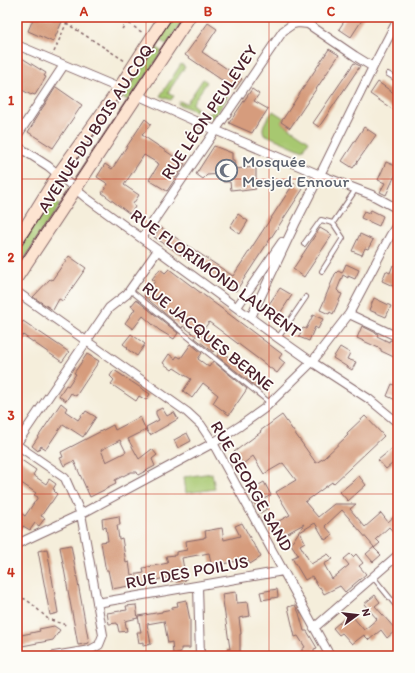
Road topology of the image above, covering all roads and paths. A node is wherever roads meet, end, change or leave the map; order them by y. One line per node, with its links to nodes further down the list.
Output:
1 (69, 17): 7 (path)
2 (119, 17): 6 (path)
3 (165, 17): 17 (main road, AVENUE DU BOIS AU COQ)
4 (189, 17): 18 (main road, AVENUE DU BOIS AU COQ)
5 (398, 19): 14 (street)
6 (127, 22): 8 (path); 9 (path)
7 (66, 23): 11 (path); 12 (path)
8 (122, 29)
9 (147, 36)
10 (17, 45): 11 (street)
11 (51, 59): 13 (street)
12 (129, 64)
13 (64, 65): 17 (street); 20 (street)
14 (373, 67): 19 (street, RUE LÉON PEULEVEY); 23 (street)
15 (388, 74): 16 (lane)
16 (398, 80)
17 (119, 88): 22 (main road, AVENUE DU BOIS AU COQ)
18 (137, 95): 19 (street); 24 (main road, AVENUE DU BOIS AU COQ)
19 (214, 130): 23 (street); 30 (street, RUE LÉON PEULEVEY)
20 (17, 136)
21 (17, 146): 22 (street, RUE FLORIMOND LAURENT)
22 (58, 175): 24 (street, RUE FLORIMOND LAURENT); 31 (main road, AVENUE DU BOIS AU COQ)
23 (320, 175): 25 (street); 29 (street)
24 (76, 189): 30 (street, RUE FLORIMOND LAURENT); 35 (main road, AVENUE DU BOIS AU COQ)
25 (356, 189): 26 (street); 27 (lane)
26 (398, 209)
27 (333, 223): 32 (lane); 34 (lane)
28 (398, 223): 40 (street)
29 (295, 224): 39 (street); 41 (street)
30 (142, 238): 33 (street, RUE FLORIMOND LAURENT)
31 (17, 241)
32 (304, 244)
33 (158, 250): 36 (street); 39 (street, RUE FLORIMOND LAURENT)
34 (322, 271)
35 (17, 277)
36 (130, 290): 44 (street); 46 (lane, RUE JACQUES BERNE)
37 (17, 292): 44 (street, RUE GEORGE SAND)
38 (306, 297): 43 (lane)
39 (237, 307): 41 (street, RUE FLORIMOND LAURENT)
40 (349, 314): 42 (street); 45 (street)
41 (251, 318): 43 (street, RUE FLORIMOND LAURENT)
42 (398, 337)
43 (278, 338): 45 (street, RUE FLORIMOND LAURENT)
44 (87, 341): 48 (street, RUE GEORGE SAND); 49 (street)
45 (312, 362): 46 (street); 47 (street, RUE FLORIMOND LAURENT)
46 (270, 403): 48 (street)
47 (398, 423)
48 (214, 442): 50 (street); 53 (street, RUE GEORGE SAND)
49 (17, 444): 50 (street)
50 (81, 514): 51 (street); 57 (street)
51 (17, 544)
52 (398, 555): 54 (street)
53 (283, 570): 55 (street, RUE DES POILUS); 60 (street, RUE GEORGE SAND)
54 (373, 577): 58 (lane); 60 (street)
55 (198, 586): 57 (street, RUE DES POILUS); 62 (street)
56 (17, 596): 59 (path)
57 (97, 603): 61 (street)
58 (398, 608)
59 (66, 625)
60 (314, 628): 63 (street, RUE GEORGE SAND)
61 (54, 656)
62 (200, 656)
63 (330, 656)

